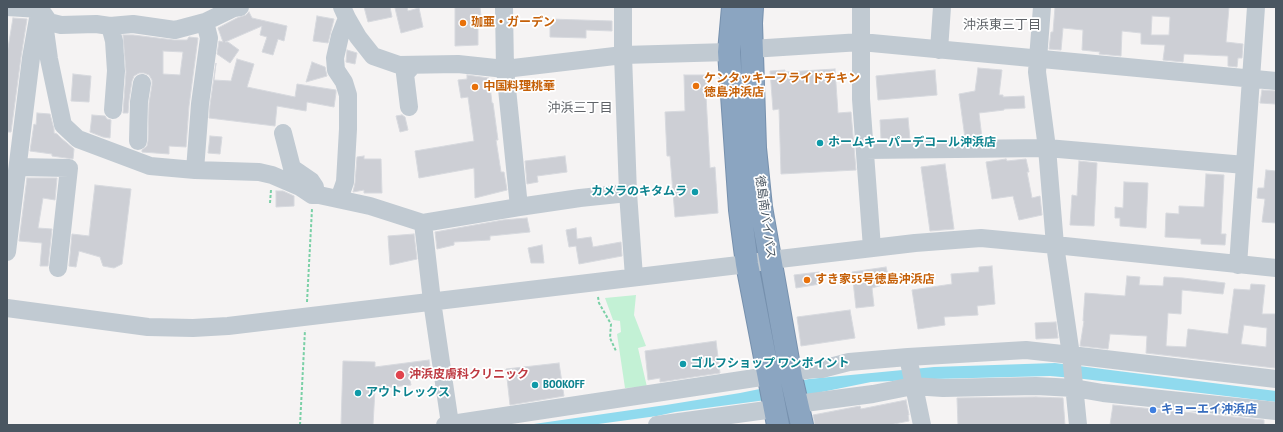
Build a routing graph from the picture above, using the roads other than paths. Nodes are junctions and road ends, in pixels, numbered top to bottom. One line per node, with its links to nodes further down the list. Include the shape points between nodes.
1 (7, 7): 11 (street)
2 (236, 7): 13 (street)
3 (504, 7): 22 (street)
4 (623, 7): 19 (street)
5 (733, 7): 18 (highway, 徳島南バイパス)
6 (752, 7): 16 (highway, 徳島南バイパス)
7 (861, 7): 15 (street)
8 (942, 7): 17 (street)
9 (1042, 7): 20 (street)
10 (1256, 7): 23 (street)
11 (43, 13): 14 (street, via 61,26); 33 (street, via 31,58); 34 (street, via 49,59 63,124 78,139 121,156 150,166)
12 (345, 13): 21 (street, via 358,37 373,56 399,65); 37 (street, via 335,58 336,70 344,82 348,95 345,182)
13 (205, 22): 14 (street, via 175,30 133,24); 34 (street, via 209,38)
14 (110, 26): 26 (street, via 116,71 113,104)
15 (861, 42): 16 (street); 17 (street); 31 (street, via 861,99)
16 (751, 49): 43 (highway, 徳島南バイパス, via 755,148)
17 (939, 50): 20 (street)
18 (729, 52): 19 (street); 44 (highway, 徳島南バイパス, via 740,210)
19 (623, 55): 22 (street); 35 (street)
20 (1037, 59): 23 (street); 30 (street)
21 (413, 65): 22 (street, via 458,64); 27 (street, via 405,74)
22 (505, 69): 38 (street)
23 (1251, 78): 24 (street); 32 (street)
24 (1276, 81)
25 (142, 83): 26 (street)
26 (140, 102): 29 (street)
27 (409, 107)
28 (283, 133): 36 (street, via 292,168 311,181)
29 (138, 141)
30 (1048, 148): 31 (street); 32 (street); 40 (street)
31 (865, 150): 41 (street)
32 (1245, 165): 45 (street)
33 (18, 167): 42 (street); 46 (street, via 69,168)
34 (195, 170): 36 (street, via 259,172 293,184 312,195)
35 (628, 193): 38 (street); 48 (street)
36 (319, 195): 37 (street)
37 (339, 199): 39 (street)
38 (519, 206): 39 (street)
39 (423, 223): 49 (street)
40 (1055, 244): 41 (street, via 981,238); 45 (street); 51 (street)
41 (872, 248): 43 (street)
42 (7, 252)
43 (770, 260): 44 (street); 56 (highway, 徳島南バイパス)
44 (747, 264): 48 (street); 57 (highway, 徳島南バイパス)
45 (1238, 264): 47 (street)
46 (58, 268)
47 (1276, 268)
48 (634, 277): 49 (street)
49 (432, 301): 50 (street, via 193,328 148,327); 60 (street)
50 (7, 308)
51 (1071, 355): 52 (street, via 1026,350); 53 (street); 55 (street)
52 (908, 357): 54 (street); 56 (street, via 849,362 814,369)
53 (1276, 379)
54 (913, 386): 55 (street); 56 (street, via 873,394); 62 (street)
55 (1074, 388): 58 (street); 63 (street)
56 (795, 395)
57 (772, 399): 59 (street); 60 (street)
58 (1276, 411)
59 (701, 422): 61 (street)
60 (448, 424)
61 (657, 425)
62 (922, 425)
63 (1078, 425)

